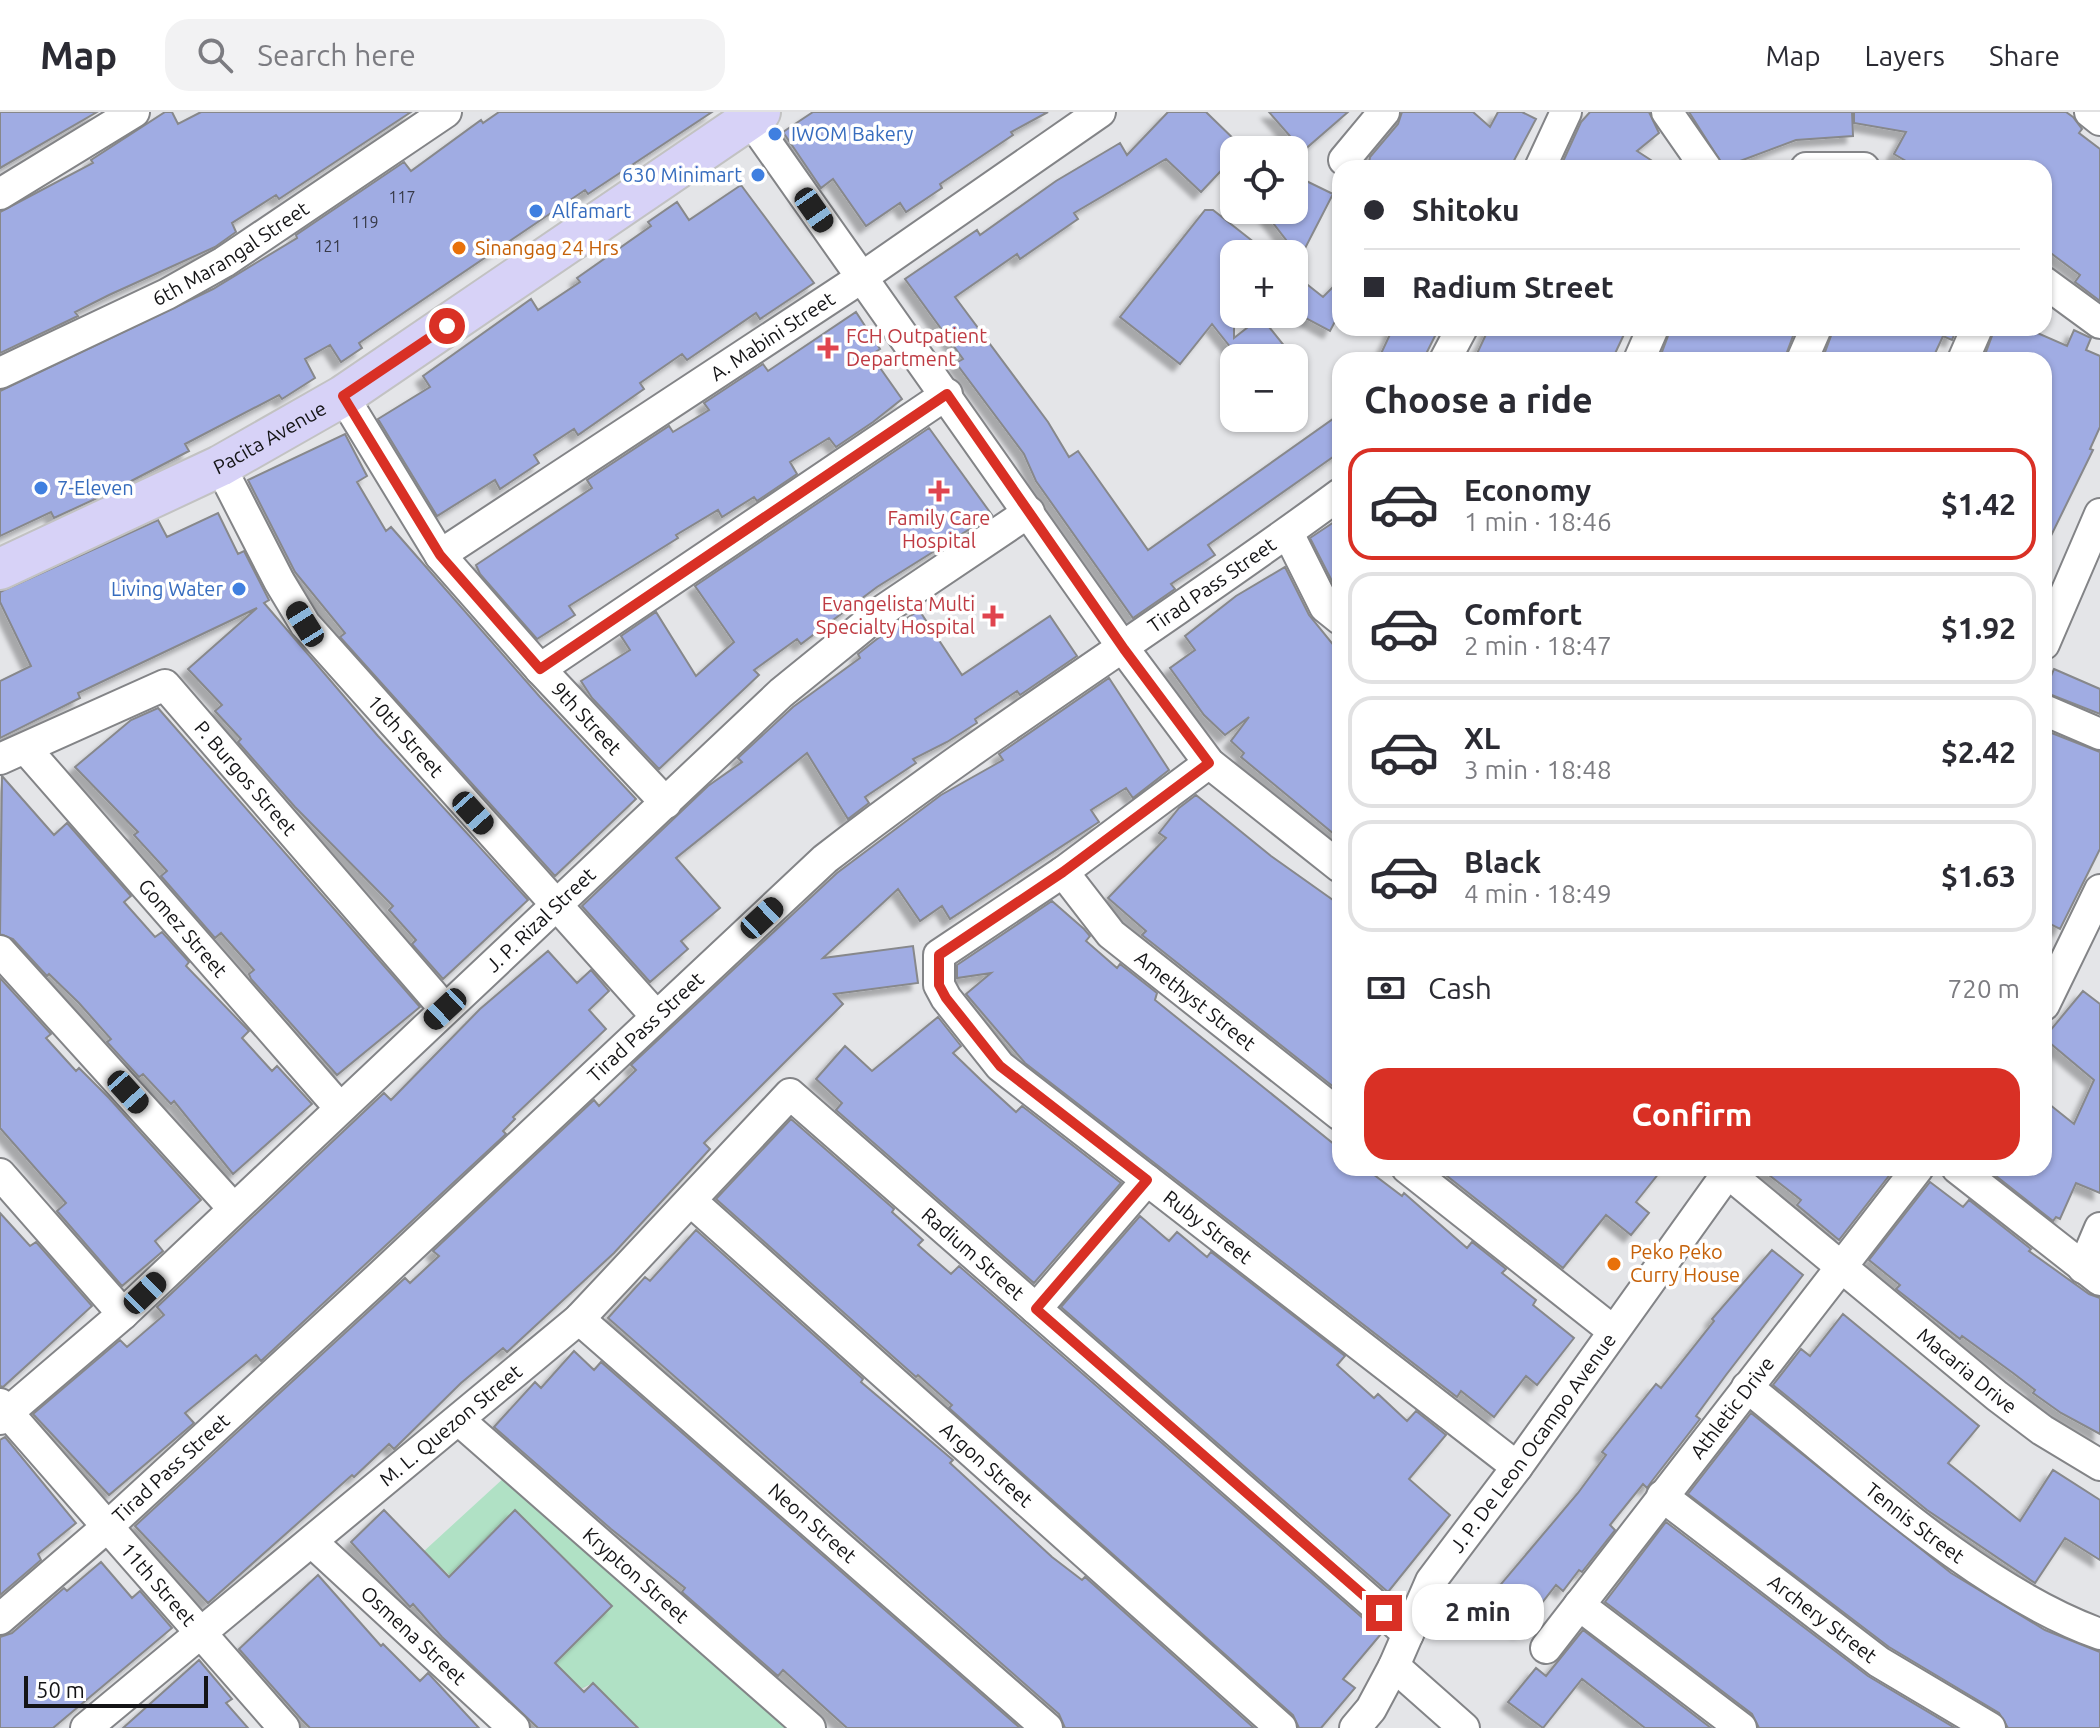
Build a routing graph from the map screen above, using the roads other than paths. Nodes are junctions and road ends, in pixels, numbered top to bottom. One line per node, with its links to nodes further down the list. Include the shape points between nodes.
1 (134, 112): 13 (street)
2 (446, 112): 17 (street, 6th Marangal Street, via 224,262)
3 (1100, 112): 14 (street, A. Mabini Street)
4 (1384, 112): 10 (street)
5 (1566, 112): 11 (street)
6 (1667, 112): 12 (street)
7 (2090, 112): 9 (street)
8 (752, 114): 14 (street); 19 (main road, Pacita Avenue)
9 (2100, 120)
10 (1344, 160)
11 (1544, 160)
12 (1700, 160)
13 (0, 194)
14 (861, 278): 18 (street); 25 (street, A. Mabini Street)
15 (2052, 288): 16 (street)
16 (2100, 323)
17 (0, 373)
18 (947, 394): 22 (street); 30 (street)
19 (343, 396): 20 (main road, Pacita Avenue); 25 (street, 9th Street)
20 (220, 466): 26 (main road, Pacita Avenue); 39 (street, 10th Street, via 305,624)
21 (1332, 500): 24 (street, Tirad Pass Street)
22 (1029, 512): 29 (street); 35 (street, J. P. Rizal Street, via 882,611 781,693)
23 (2100, 514): 28 (street)
24 (1288, 533): 27 (street); 29 (street, Tirad Pass Street)
25 (440, 555): 30 (street, 9th Street)
26 (0, 569)
27 (1332, 613)
28 (2052, 625)
29 (1124, 649): 34 (street); 43 (street, Tirad Pass Street, via 899,802 825,859)
30 (540, 669): 35 (street, 9th Street)
31 (2052, 713): 32 (street)
32 (2100, 734)
33 (13, 754): 42 (street, P. Burgos Street, via 165,685); 45 (street, Gomez Street)
34 (1209, 763): 36 (street); 37 (street, Ruby Street)
35 (666, 803): 39 (street, J. P. Rizal Street)
36 (1332, 861)
37 (1063, 872): 46 (street, Amethyst Street, via 1111,934); 53 (street, Ruby Street, via 939,955 939,985 1000,1066)
38 (2100, 890): 41 (street)
39 (557, 908): 42 (street, J. P. Rizal Street); 43 (street, 10th Street)
40 (0, 951): 55 (street)
41 (2052, 989)
42 (445, 1009): 45 (street, J. P. Rizal Street)
43 (656, 1016): 69 (street, Tirad Pass Street)
44 (790, 1094): 54 (street, M. L. Quezon Street); 59 (street, Radium Street)
45 (339, 1107): 55 (street, J. P. Rizal Street)
46 (1332, 1109)
47 (0, 1174): 60 (street)
48 (1417, 1176): 62 (street)
49 (1722, 1176): 62 (street, J. P. De Leon Ocampo Avenue)
50 (1735, 1176): 57 (street, Macaria Drive)
51 (1912, 1176): 57 (street, Athletic Drive)
52 (1967, 1176): 58 (street)
53 (1147, 1180): 59 (street); 67 (street, Ruby Street)
54 (691, 1201): 61 (street, M. L. Quezon Street); 83 (street, Argon Street)
55 (233, 1208): 60 (street, J. P. Rizal Street)
56 (2100, 1228): 58 (street)
57 (1840, 1268): 63 (street, Athletic Drive); 66 (street, Macaria Drive, via 2008,1404)
58 (2092, 1274)
59 (1036, 1309): 74 (street, Radium Street)
60 (123, 1314): 64 (street, J. P. Rizal Street)
61 (579, 1319): 65 (street, M. L. Quezon Street); 82 (street, Neon Street)
62 (1612, 1330): 67 (street, J. P. De Leon Ocampo Avenue)
63 (1747, 1387): 68 (street, Athletic Drive); 75 (street, Tennis Street, via 1966,1562 2067,1622)
64 (3, 1412): 69 (street, 11th Street)
65 (460, 1421): 70 (street, M. L. Quezon Street); 81 (street, Krypton Street)
66 (2100, 1465)
67 (1517, 1467): 74 (street, J. P. De Leon Ocampo Avenue, via 1431,1581)
68 (1662, 1496): 71 (street, Athletic Drive); 87 (street, Archery Street, via 1879,1662)
69 (107, 1527): 72 (street, Tirad Pass Street); 73 (street, 11th Street)
70 (312, 1542): 73 (street, M. L. Quezon Street); 80 (street, Osmena Street)
71 (1579, 1605): 76 (street, Athletic Drive); 86 (street)
72 (0, 1619)
73 (200, 1633): 78 (street, M. L. Quezon Street); 79 (street, 11th Street)
74 (1408, 1634): 77 (street, J. P. De Leon Ocampo Avenue)
75 (2100, 1634)
76 (1546, 1648)
77 (1394, 1666): 84 (street, J. P. De Leon Ocampo Avenue); 85 (street)
78 (86, 1728)
79 (284, 1728)
80 (514, 1728)
81 (810, 1728)
82 (1047, 1728)
83 (1281, 1728)
84 (1355, 1728)
85 (1464, 1728)
86 (1741, 1728)
87 (1990, 1728)

